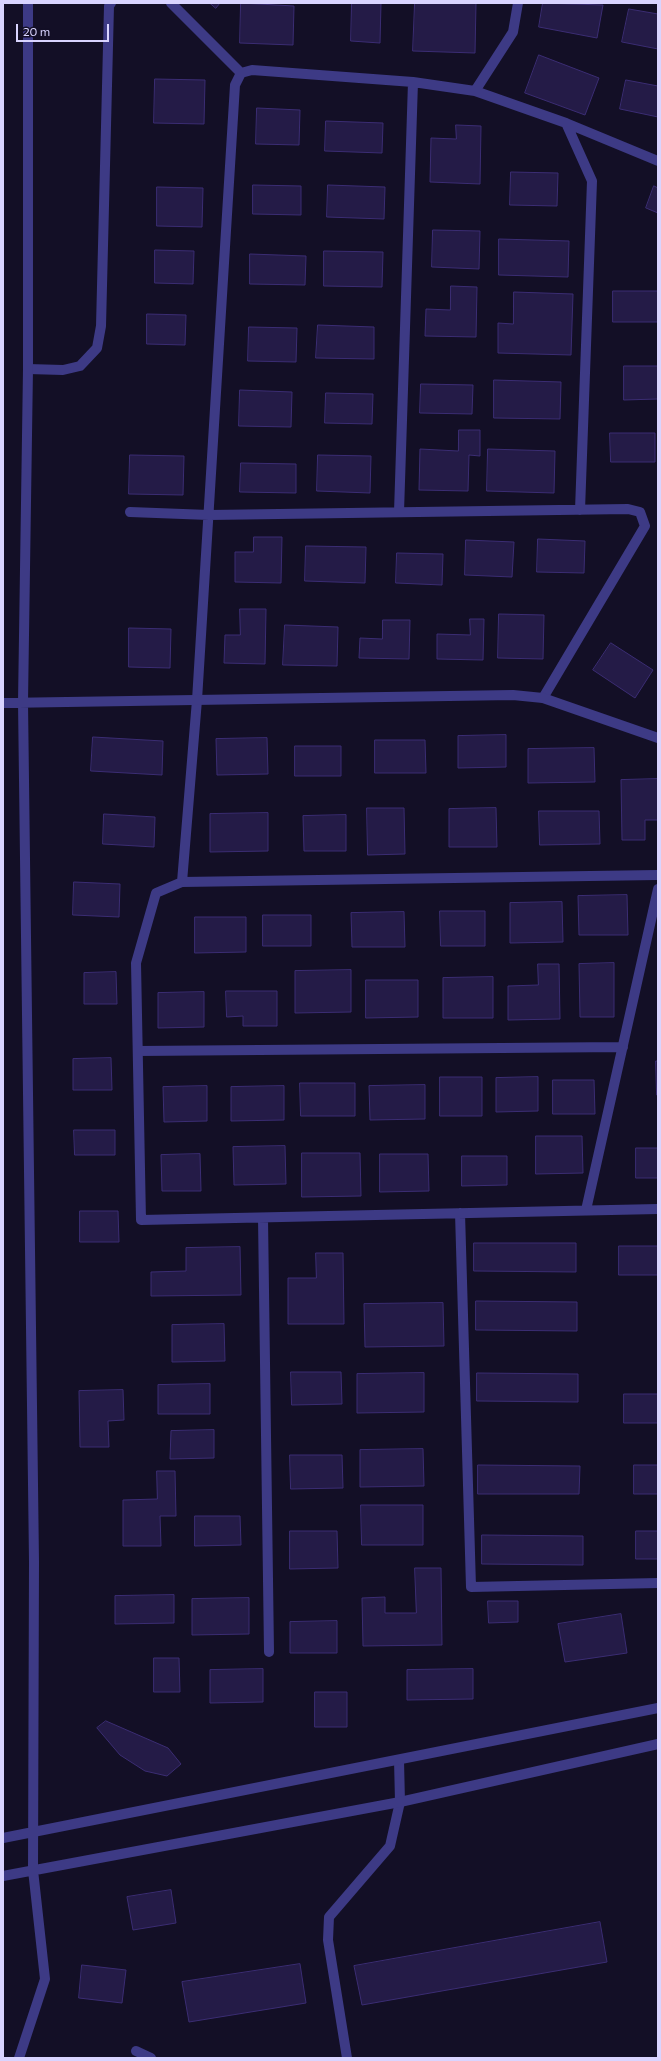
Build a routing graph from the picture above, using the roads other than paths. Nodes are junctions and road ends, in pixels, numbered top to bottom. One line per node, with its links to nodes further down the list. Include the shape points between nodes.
1 (28, 3): 10 (street)
2 (111, 3): 10 (street, via 101,326 97,348 80,366 63,370)
3 (171, 3): 5 (street)
4 (518, 3): 7 (street, via 513,32)
5 (241, 73): 6 (street, via 252,70); 14 (street, via 236,84)
6 (413, 82): 7 (street); 13 (street)
7 (474, 91): 8 (street)
8 (566, 123): 9 (street); 11 (street, via 592,181)
9 (658, 161)
10 (28, 369): 17 (street)
11 (580, 510): 13 (street); 15 (street, via 628,509 640,512 645,526)
12 (130, 512): 14 (street)
13 (399, 512): 14 (street)
14 (209, 515): 16 (street)
15 (543, 698): 16 (street, via 514,695); 19 (street)
16 (197, 700): 17 (street); 21 (street)
17 (23, 702): 18 (street); 35 (street, via 34,1562)
18 (3, 703)
19 (658, 738)
20 (658, 875): 21 (street)
21 (182, 882): 24 (street, via 156,893 136,963)
22 (658, 889): 23 (street)
23 (622, 1047): 24 (street); 26 (street)
24 (138, 1051): 28 (street, via 141,1220)
25 (658, 1209): 26 (street)
26 (586, 1210): 27 (street)
27 (460, 1213): 28 (street); 29 (street, via 471,1586)
28 (263, 1218): 30 (street)
29 (658, 1583)
30 (270, 1652)
31 (658, 1708): 33 (street)
32 (658, 1744): 34 (street)
33 (399, 1760): 34 (street); 35 (street)
34 (400, 1802): 37 (street); 42 (street, via 390,1846 329,1917 328,1940)
35 (34, 1833): 36 (street); 37 (street)
36 (3, 1838)
37 (34, 1870): 38 (street); 40 (street, via 45,1979)
38 (3, 1876)
39 (136, 2051): 41 (street)
40 (19, 2058)
41 (151, 2058)
42 (347, 2058)

